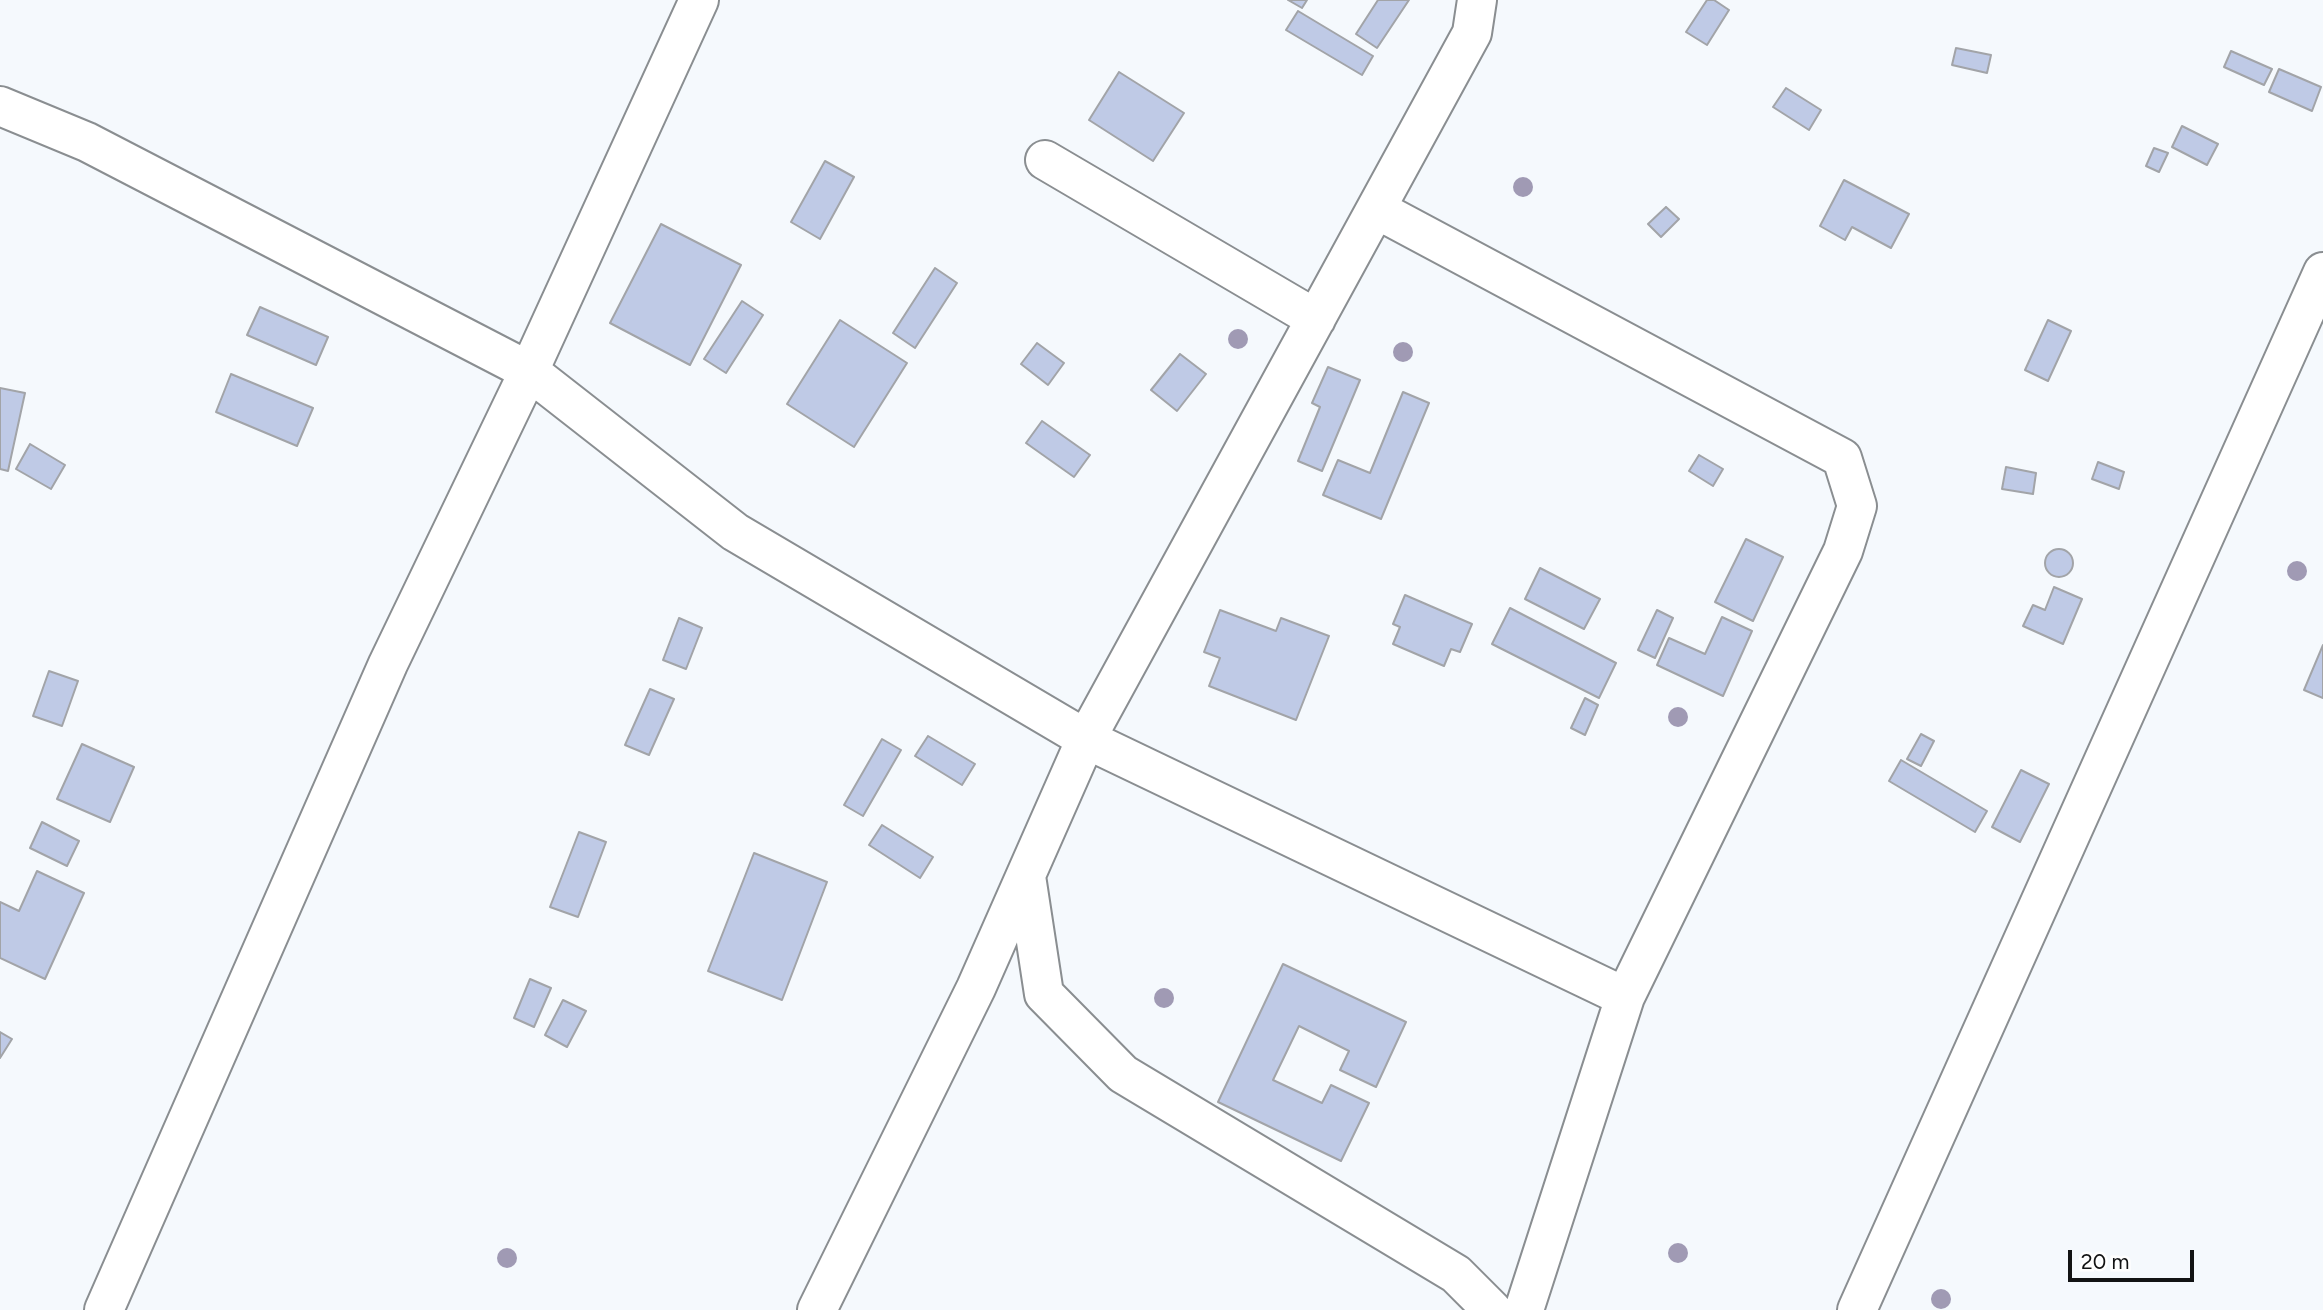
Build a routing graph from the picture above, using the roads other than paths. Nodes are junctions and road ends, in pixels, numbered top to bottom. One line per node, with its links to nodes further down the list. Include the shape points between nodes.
1 (699, 0): 8 (street)
2 (1477, 0): 5 (street, via 1472,33)
3 (0, 106): 8 (street, via 87,142)
4 (1045, 160): 7 (street)
5 (1376, 209): 7 (street); 11 (street, via 1842,458 1857,506 1843,551)
6 (2323, 272): 16 (street)
7 (1316, 319): 9 (street)
8 (529, 371): 9 (street, via 735,532); 12 (street, via 388,664)
9 (1086, 739): 10 (street); 11 (street)
10 (1026, 876): 13 (street, via 976,988); 14 (street, via 1044,994 1123,1074 1456,1274)
11 (1625, 998): 15 (street)
12 (104, 1310)
13 (817, 1310)
14 (1492, 1310)
15 (1524, 1310)
16 (1857, 1310)

